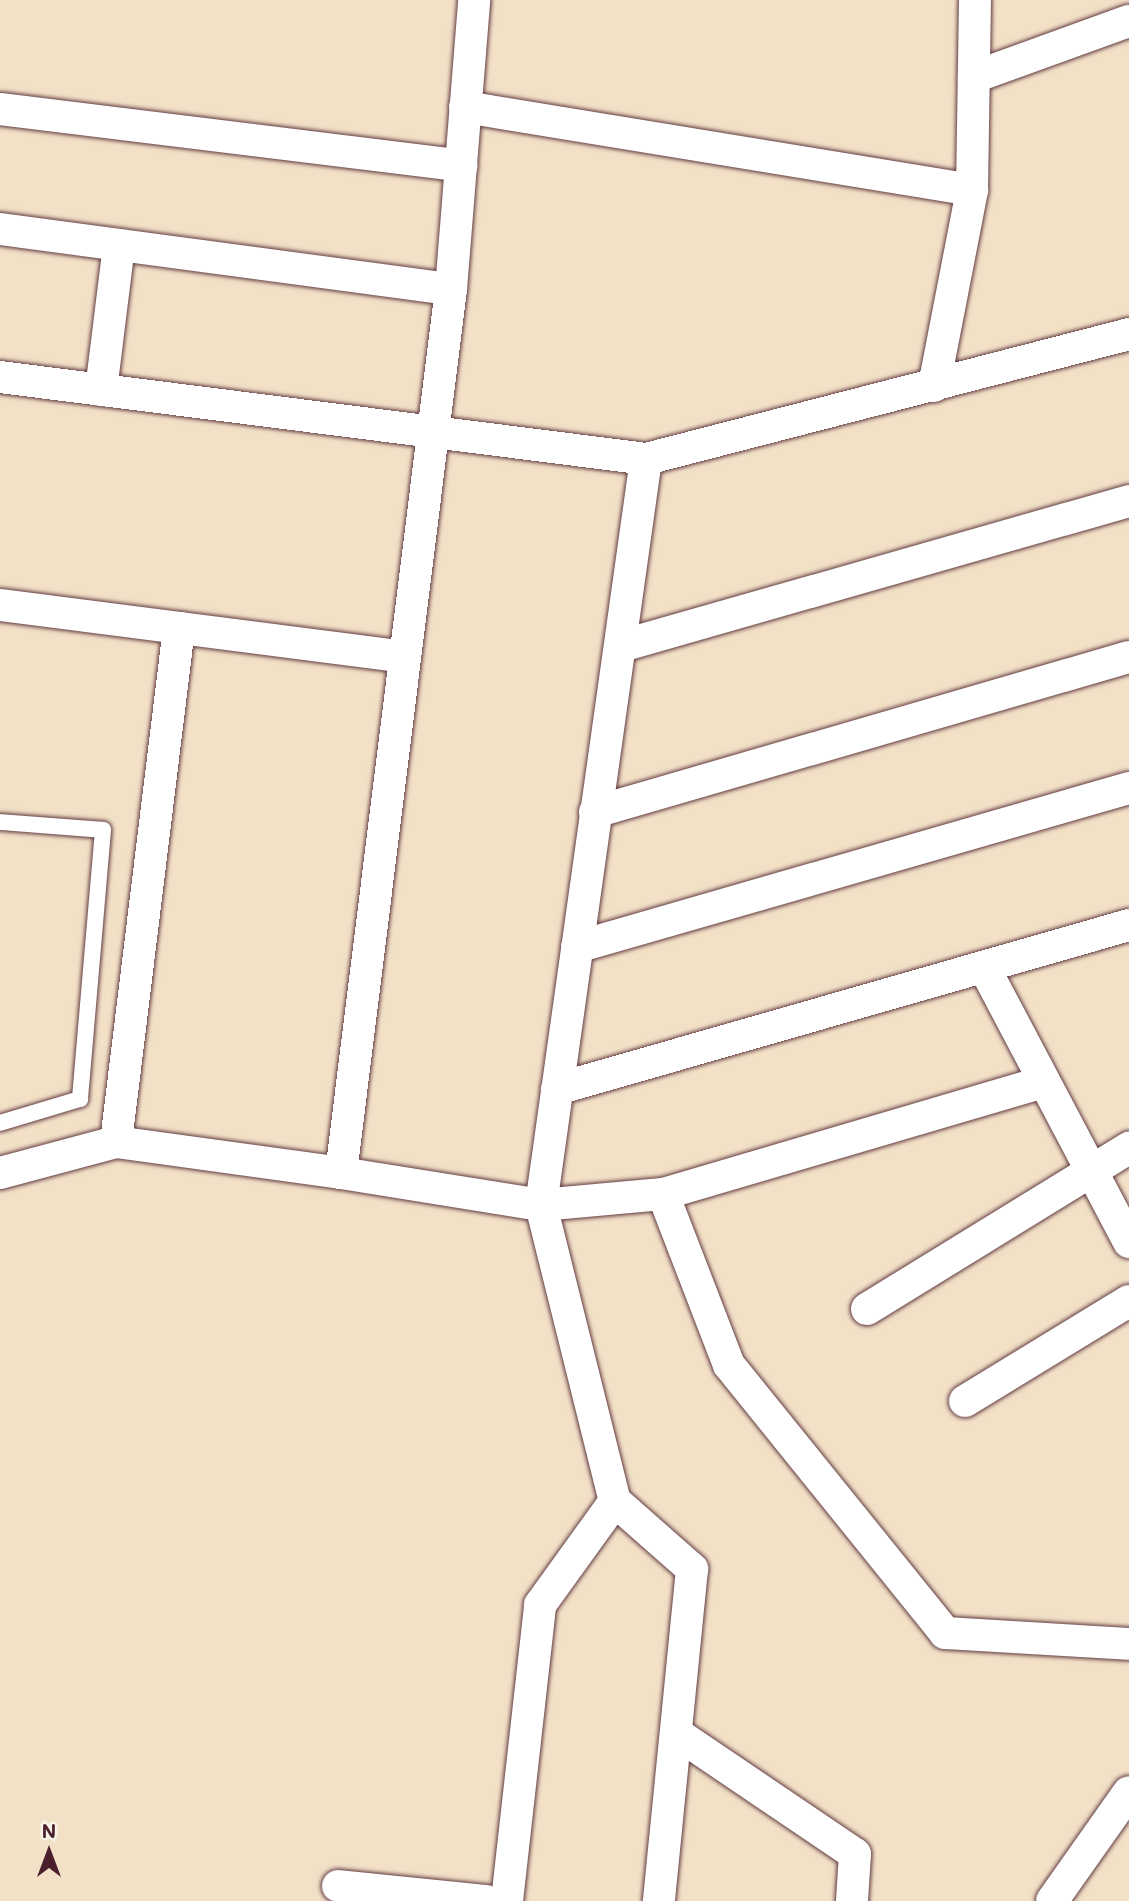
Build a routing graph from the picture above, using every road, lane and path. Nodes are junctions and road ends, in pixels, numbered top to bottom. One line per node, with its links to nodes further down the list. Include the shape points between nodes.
1 (474, 0): 5 (street)
2 (975, 0): 4 (street)
3 (1129, 21): 4 (street)
4 (974, 77): 8 (street)
5 (465, 107): 7 (street); 8 (street)
6 (0, 109): 7 (street)
7 (461, 166): 11 (street)
8 (972, 190): 14 (street)
9 (0, 229): 10 (street)
10 (119, 245): 11 (street); 15 (street)
11 (451, 289): 16 (street)
12 (1129, 334): 14 (street)
13 (0, 377): 15 (street)
14 (934, 386): 17 (street)
15 (101, 390): 16 (street)
16 (433, 432): 17 (street); 22 (street)
17 (646, 459): 21 (street)
18 (1129, 501): 21 (street)
19 (0, 605): 20 (street)
20 (179, 628): 22 (street); 33 (street)
21 (621, 646): 25 (street)
22 (405, 657): 37 (street)
23 (1129, 657): 25 (street)
24 (1129, 788): 28 (street)
25 (595, 812): 28 (street)
26 (0, 822): 32 (lane, via 103,830 80,1099)
27 (1129, 925): 29 (street)
28 (577, 947): 31 (street)
29 (984, 967): 30 (street); 31 (street)
30 (1044, 1082): 35 (street); 38 (street)
31 (557, 1088): 39 (street)
32 (0, 1123)
33 (116, 1142): 36 (street); 37 (street)
34 (1129, 1148): 35 (street)
35 (1092, 1170): 40 (street); 42 (street)
36 (0, 1173)
37 (341, 1173): 39 (street)
38 (663, 1194): 39 (street); 45 (street, via 729,1365 945,1633)
39 (541, 1205): 44 (street)
40 (1129, 1242)
41 (1129, 1301): 43 (street)
42 (867, 1309)
43 (965, 1401)
44 (615, 1501): 46 (street, via 692,1569); 50 (street, via 540,1605)
45 (1129, 1644)
46 (676, 1733): 51 (street); 52 (street, via 855,1854)
47 (1129, 1792): 53 (street)
48 (338, 1886): 49 (street)
49 (486, 1901)
50 (508, 1901)
51 (659, 1901)
52 (852, 1901)
53 (1052, 1901)

